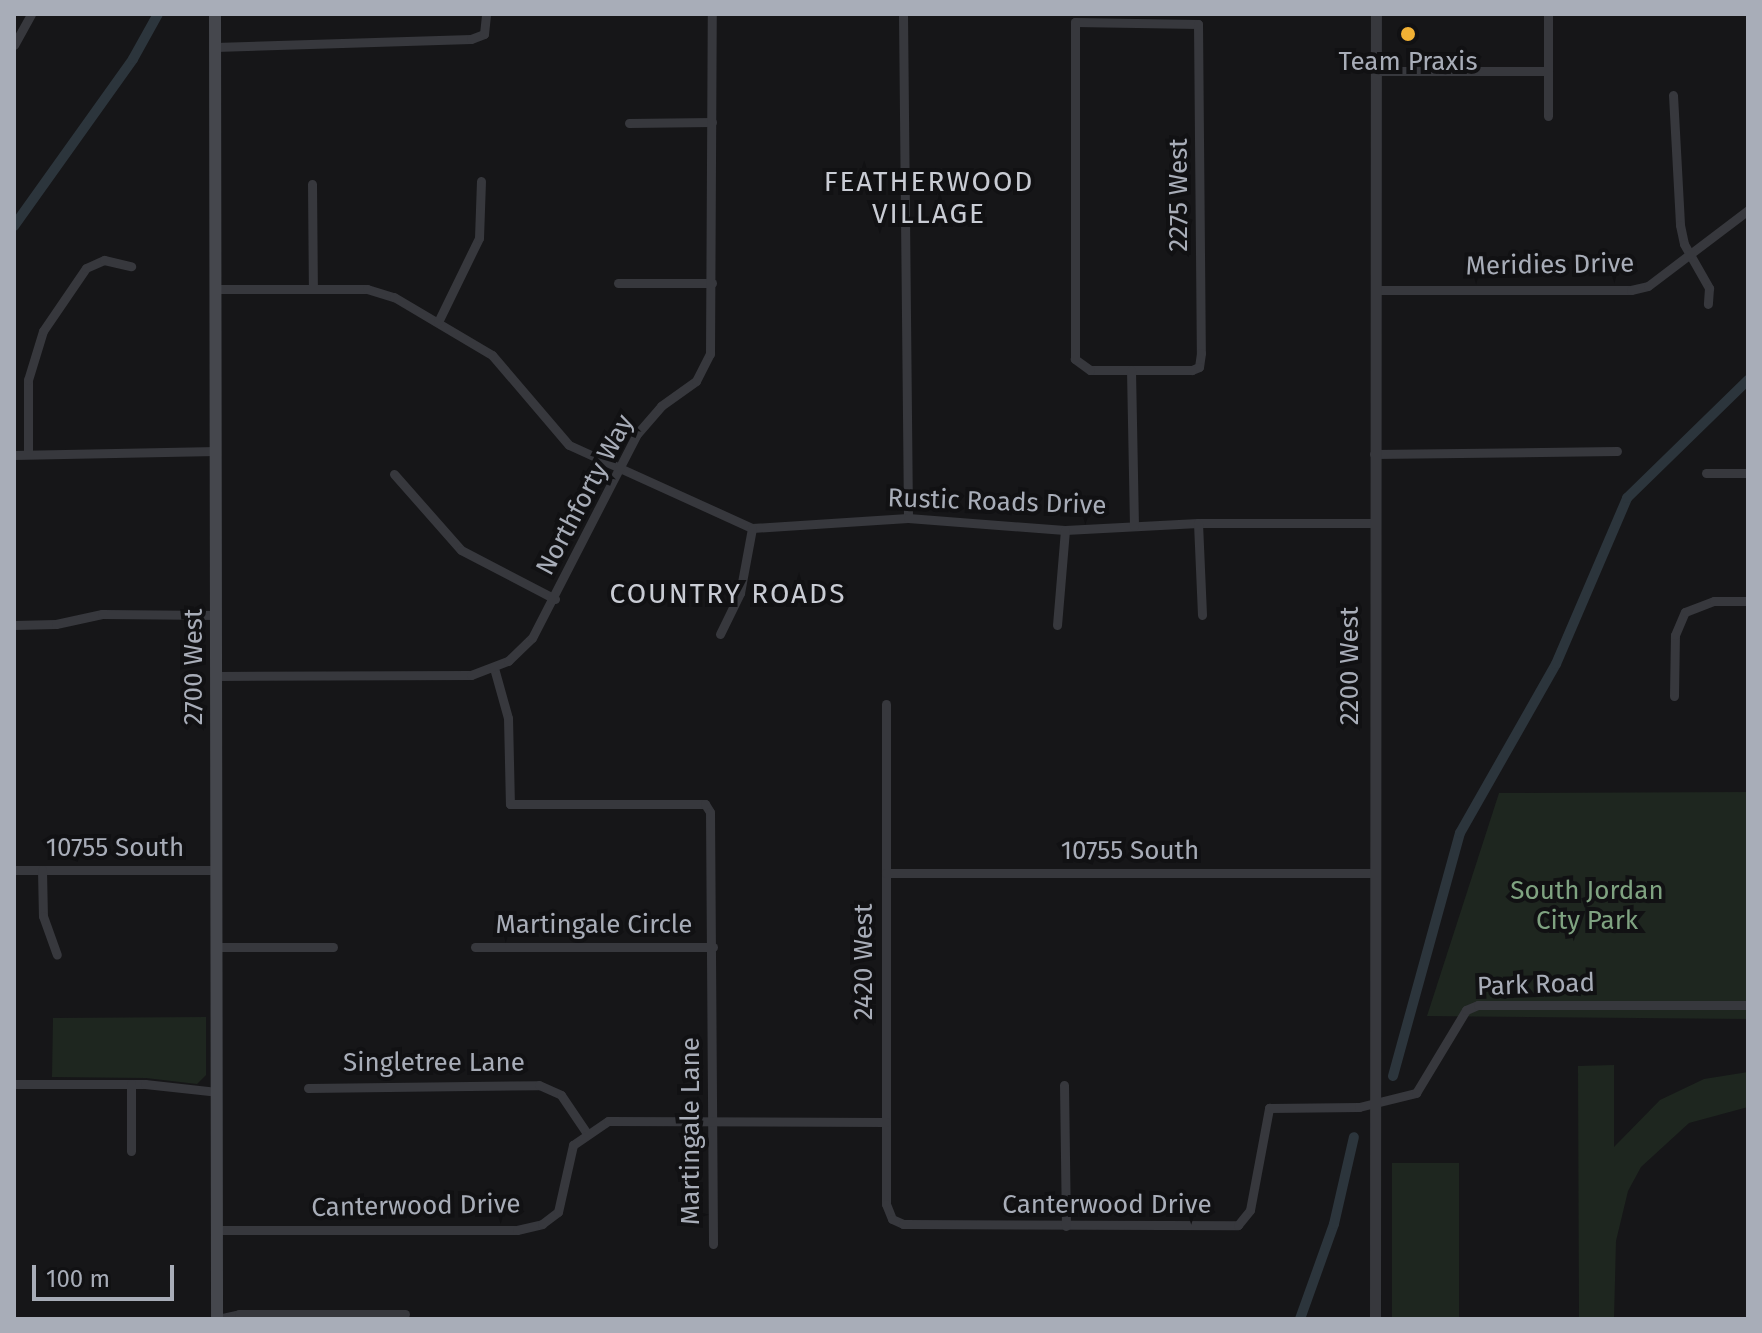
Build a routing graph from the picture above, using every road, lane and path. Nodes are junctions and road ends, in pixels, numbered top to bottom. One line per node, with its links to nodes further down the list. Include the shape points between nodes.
1 (31, 14): 9 (street)
2 (215, 14): 10 (main road, 2700 West)
3 (486, 14): 10 (street, via 484,34 471,39)
4 (712, 14): 15 (street, Northforty Way)
5 (903, 14): 39 (street)
6 (1376, 14): 11 (street, 2200 West)
7 (1548, 14): 12 (street)
8 (1155, 18): 29 (street, 2275 West, via 1198,24 1199,367); 29 (street, via 1075,22 1078,366)
9 (14, 45)
10 (215, 47): 24 (main road, 2700 West)
11 (1376, 71): 12 (street); 26 (street, 2200 West)
12 (1548, 71): 14 (street)
13 (1673, 95): 20 (street, via 1680,225)
14 (1548, 116)
15 (712, 122): 16 (street); 23 (street, Northforty Way)
16 (629, 123)
17 (481, 181): 28 (street, via 476,246)
18 (312, 184): 25 (street)
19 (1748, 210): 20 (street, Meridies Drive)
20 (1690, 255): 26 (street, Meridies Drive, via 1648,286 1631,290); 27 (street, via 1709,288)
21 (131, 266): 30 (street, via 104,260 86,268 43,331 28,380)
22 (618, 283): 23 (street)
23 (712, 283): 35 (street, Northforty Way, via 712,339 704,368 684,392 648,419)
24 (216, 289): 25 (street, Rustic Roads Drive); 31 (main road, 2700 West)
25 (313, 289): 28 (street, Rustic Roads Drive, via 377,290)
26 (1375, 290): 33 (street, 2200 West)
27 (1708, 304)
28 (438, 322): 35 (street, Rustic Roads Drive, via 492,355 569,445)
29 (1131, 370): 42 (street)
30 (28, 451): 31 (street); 34 (street)
31 (216, 451): 47 (main road, 2700 West)
32 (1617, 451): 33 (street)
33 (1374, 454): 41 (street, 2200 West)
34 (14, 455)
35 (620, 470): 43 (street, Rustic Roads Drive); 45 (street, Northforty Way)
36 (1706, 473): 37 (street)
37 (1748, 473)
38 (394, 474): 45 (street, via 461,550)
39 (908, 518): 43 (street, Rustic Roads Drive); 44 (street, Rustic Roads Drive)
40 (1198, 523): 41 (street, Rustic Roads Drive); 42 (street, Rustic Roads Drive); 48 (street)
41 (1374, 523): 60 (street, 2200 West)
42 (1134, 526): 44 (street, Rustic Roads Drive)
43 (752, 528): 51 (street, via 740,593)
44 (1065, 530): 50 (street)
45 (555, 599): 52 (street, Northforty Way, via 532,638)
46 (1748, 601): 54 (street, via 1697,604 1679,622)
47 (216, 615): 49 (street, via 102,614 56,624); 53 (main road, 2700 West)
48 (1202, 615)
49 (14, 625)
50 (1057, 625)
51 (720, 634)
52 (494, 668): 53 (street, Northforty Way, via 459,675); 64 (street, Martingale Lane, via 508,718 510,804 705,804 712,821)
53 (216, 676): 58 (main road, 2700 West)
54 (1674, 696)
55 (886, 704): 59 (street, 2420 West)
56 (14, 870): 57 (street, 10755 South)
57 (42, 870): 58 (street, 10755 South); 65 (street, via 43,916)
58 (216, 870): 61 (main road, 2700 West)
59 (886, 873): 60 (street, 10755 South); 74 (street, 2420 West)
60 (1374, 873): 72 (street, 2200 West)
61 (216, 947): 62 (street); 71 (main road, 2700 West)
62 (333, 947)
63 (475, 947): 64 (street, Martingale Circle)
64 (713, 947): 73 (street, Martingale Lane)
65 (57, 955)
66 (1748, 1005): 72 (street, Park Road, via 1478,1005 1456,1021 1416,1093)
67 (14, 1084): 68 (street)
68 (131, 1084): 71 (street); 76 (street)
69 (1064, 1085): 78 (street)
70 (308, 1088): 75 (street, Singletree Lane, via 539,1085 561,1095)
71 (217, 1092): 79 (main road, 2700 West)
72 (1374, 1103): 78 (street, Canterwood Drive, via 1269,1108 1250,1210 1238,1225); 83 (street, 2200 West)
73 (713, 1120): 74 (street); 75 (street, via 608,1121); 80 (street, Martingale Lane)
74 (886, 1122): 77 (street, 2420 West, via 886,1204)
75 (586, 1132): 79 (street, Canterwood Drive, via 573,1145 558,1212 542,1224 517,1230)
76 (131, 1151)
77 (892, 1219): 78 (street, Canterwood Drive, via 924,1227)
78 (1066, 1226)
79 (217, 1230): 82 (main road, 2700 West)
80 (713, 1244)
81 (405, 1314): 82 (street, via 239,1314)
82 (218, 1319)
83 (1375, 1319)

